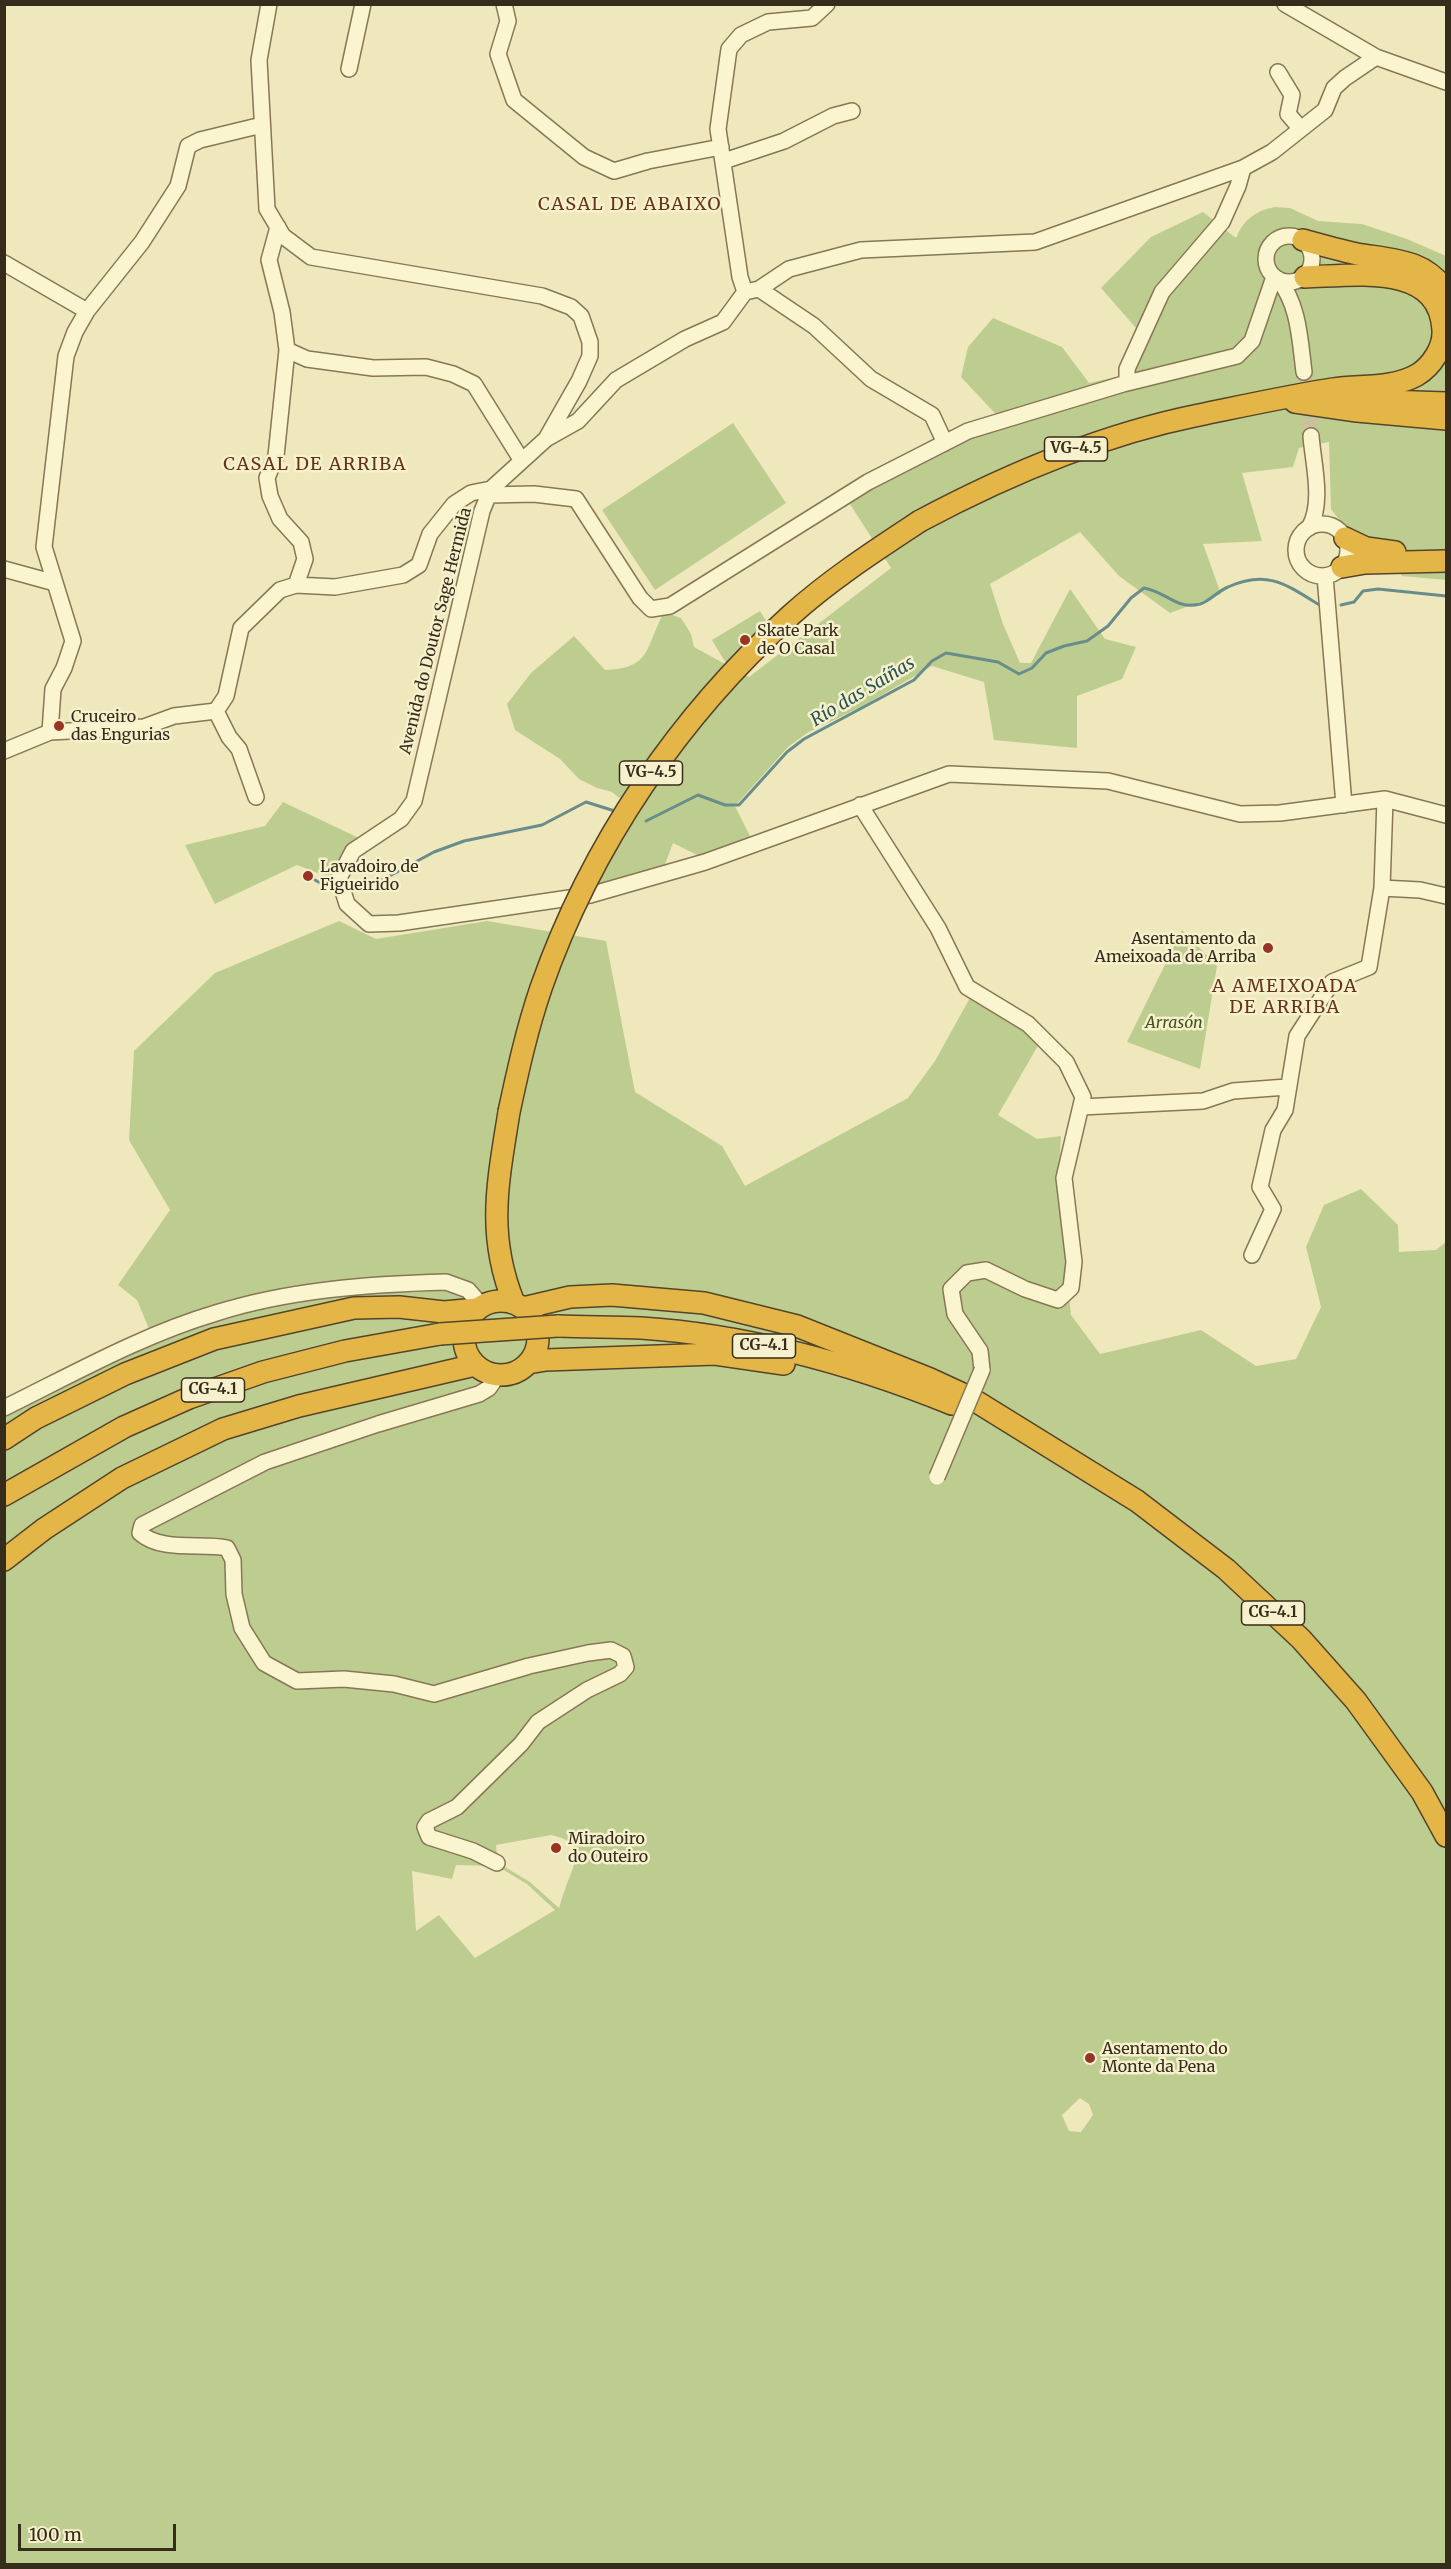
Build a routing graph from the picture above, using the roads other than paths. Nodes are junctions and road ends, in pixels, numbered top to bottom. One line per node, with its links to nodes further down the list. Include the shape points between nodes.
1 (269, 4): 11 (street, Avenida do Doutor Sage Hermida, via 259,60)
2 (363, 4): 7 (street)
3 (504, 4): 13 (street, via 508,21 498,54 513,100 584,157 614,171 648,161)
4 (827, 4): 13 (street, via 812,18 768,22 741,35 729,49 718,129)
5 (1285, 4): 6 (street)
6 (1376, 57): 9 (street); 12 (street, via 1334,88 1325,110)
7 (349, 69)
8 (1278, 72): 12 (street, via 1292,95 1288,114)
9 (1446, 82)
10 (852, 111): 13 (street, via 833,116 784,141)
11 (262, 125): 15 (street, Avenida do Doutor Sage Hermida, via 267,209); 22 (street, via 188,146 178,186 142,242)
12 (1301, 129): 14 (street, via 1272,152)
13 (723, 154): 20 (street, via 740,277)
14 (1242, 168): 20 (street, via 1035,242 861,250 789,269); 26 (street, via 1222,222 1162,292 1127,369)
15 (278, 227): 24 (street, via 269,260); 32 (street, Avenida do Doutor Sage Hermida, via 283,236 311,257 542,296 571,307 588,330 587,364)
16 (1303, 240): 18 (street, via 1313,259); 19 (street, via 1288,236 1274,242 1266,255 1269,271); 21 (highway, via 1413,263 1438,280)
17 (4, 263): 22 (street)
18 (1305, 277): 19 (street, via 1291,282); 23 (street); 29 (highway, via 1384,275 1409,281 1428,292 1442,315 1443,339 1433,360 1418,374 1398,383 1334,389)
19 (1276, 278): 23 (street); 26 (street, via 1252,341 1237,356)
20 (752, 291): 32 (street, via 723,322 685,339 616,380 578,421); 33 (street, via 814,326 871,379 932,416)
21 (1446, 292)
22 (87, 310): 43 (street, via 66,356 49,501 44,547)
23 (1296, 316): 25 (street)
24 (287, 350): 34 (street, via 307,359 373,368 426,367 453,374 474,384); 44 (street, via 276,456 267,478 280,519 300,542 305,559)
25 (1304, 372)
26 (1127, 383): 33 (street, via 1022,413)
27 (1295, 402): 28 (highway, VG-4.5, via 1375,399); 29 (highway, VG-4.5); 30 (highway)
28 (1446, 403)
29 (1244, 406): 58 (highway, VG-4.5, bridge, via 1145,428 1066,452 1010,475 920,521 792,614 712,695 643,784 612,833 588,878 541,988 509,1112 495,1205)
30 (1446, 419)
31 (1311, 436): 35 (street)
32 (546, 439): 34 (street, Avenida do Doutor Sage Hermida)
33 (945, 442): 36 (street, via 868,482 670,606 651,609 576,499)
34 (522, 461): 36 (street, Avenida do Doutor Sage Hermida)
35 (1316, 490): 37 (street); 38 (street, via 1326,518)
36 (490, 492): 44 (street, via 471,493 454,504 430,534 419,565 402,575 335,587); 50 (street, Avenida do Doutor Sage Hermida, via 482,511 414,801 401,819 353,851 339,878 347,904 369,924 590,895 705,862)
37 (1309, 528): 38 (street, via 1321,524); 42 (street, via 1298,541 1298,558 1308,572)
38 (1339, 532): 39 (highway, via 1379,551); 42 (street, via 1348,553)
39 (1446, 551)
40 (1446, 561): 42 (highway, via 1365,562)
41 (4, 569): 43 (street)
42 (1334, 572): 51 (street)
43 (55, 583): 46 (street, via 73,641 53,690)
44 (296, 585): 45 (street, via 280,590 241,628 226,696)
45 (216, 711): 46 (street, via 174,716 144,727); 48 (street, via 239,750)
46 (50, 732): 47 (street)
47 (4, 751)
48 (256, 797)
49 (1385, 799): 51 (street); 52 (street); 53 (street)
50 (860, 805): 51 (street, via 948,774 1108,781 1240,814); 56 (street, via 938,928 966,987 1028,1024 1066,1062 1083,1097)
51 (1344, 805)
52 (1446, 815)
53 (1382, 888): 54 (street); 55 (street, via 1369,967 1332,982 1297,1036)
54 (1446, 896)
55 (1287, 1087): 56 (street, via 1233,1091 1203,1101); 57 (street, via 1285,1110 1273,1130 1260,1187 1273,1209)
56 (1081, 1107): 68 (street, bridge, via 1064,1178 1074,1262 1071,1288 1058,1300 986,1270 967,1273 951,1289 955,1314 980,1351 982,1370)
57 (1252, 1255)
58 (499, 1259): 59 (highway, via 497,1282); 60 (highway)
59 (483, 1305): 60 (highway, via 503,1300); 62 (highway, via 468,1318 464,1336 467,1355); 65 (street, via 468,1290 446,1282 299,1293 216,1313 141,1341); 66 (highway, via 444,1312 354,1308 214,1339 125,1374 36,1418)
60 (519, 1306): 61 (highway, via 536,1324 538,1335); 67 (highway, via 612,1295 704,1303 797,1326 969,1397)
61 (528, 1363): 63 (highway, via 519,1370); 64 (highway, via 715,1354 811,1367)
62 (475, 1365): 63 (highway); 70 (highway, via 299,1406 223,1429 122,1478)
63 (498, 1375): 72 (street, via 479,1394 265,1462 142,1525 140,1533 147,1539 187,1546 227,1548 233,1560 234,1594 242,1628 264,1663 297,1681 344,1679 394,1684 434,1694 588,1653 611,1650 623,1656 626,1667 620,1674 538,1722 457,1807 425,1827 429,1837)
64 (961, 1407): 67 (highway, CG-4.1); 69 (highway, CG-4.1, bridge, via 833,1362 736,1340 642,1328 558,1326 440,1334 345,1351 263,1372 200,1395 124,1427)
65 (4, 1408)
66 (4, 1439)
67 (1046, 1445): 71 (highway, CG-4.1, via 1146,1508 1226,1569 1301,1639 1356,1701 1422,1792)
68 (937, 1477)
69 (4, 1495)
70 (4, 1560)
71 (1446, 1836)
72 (497, 1863)

